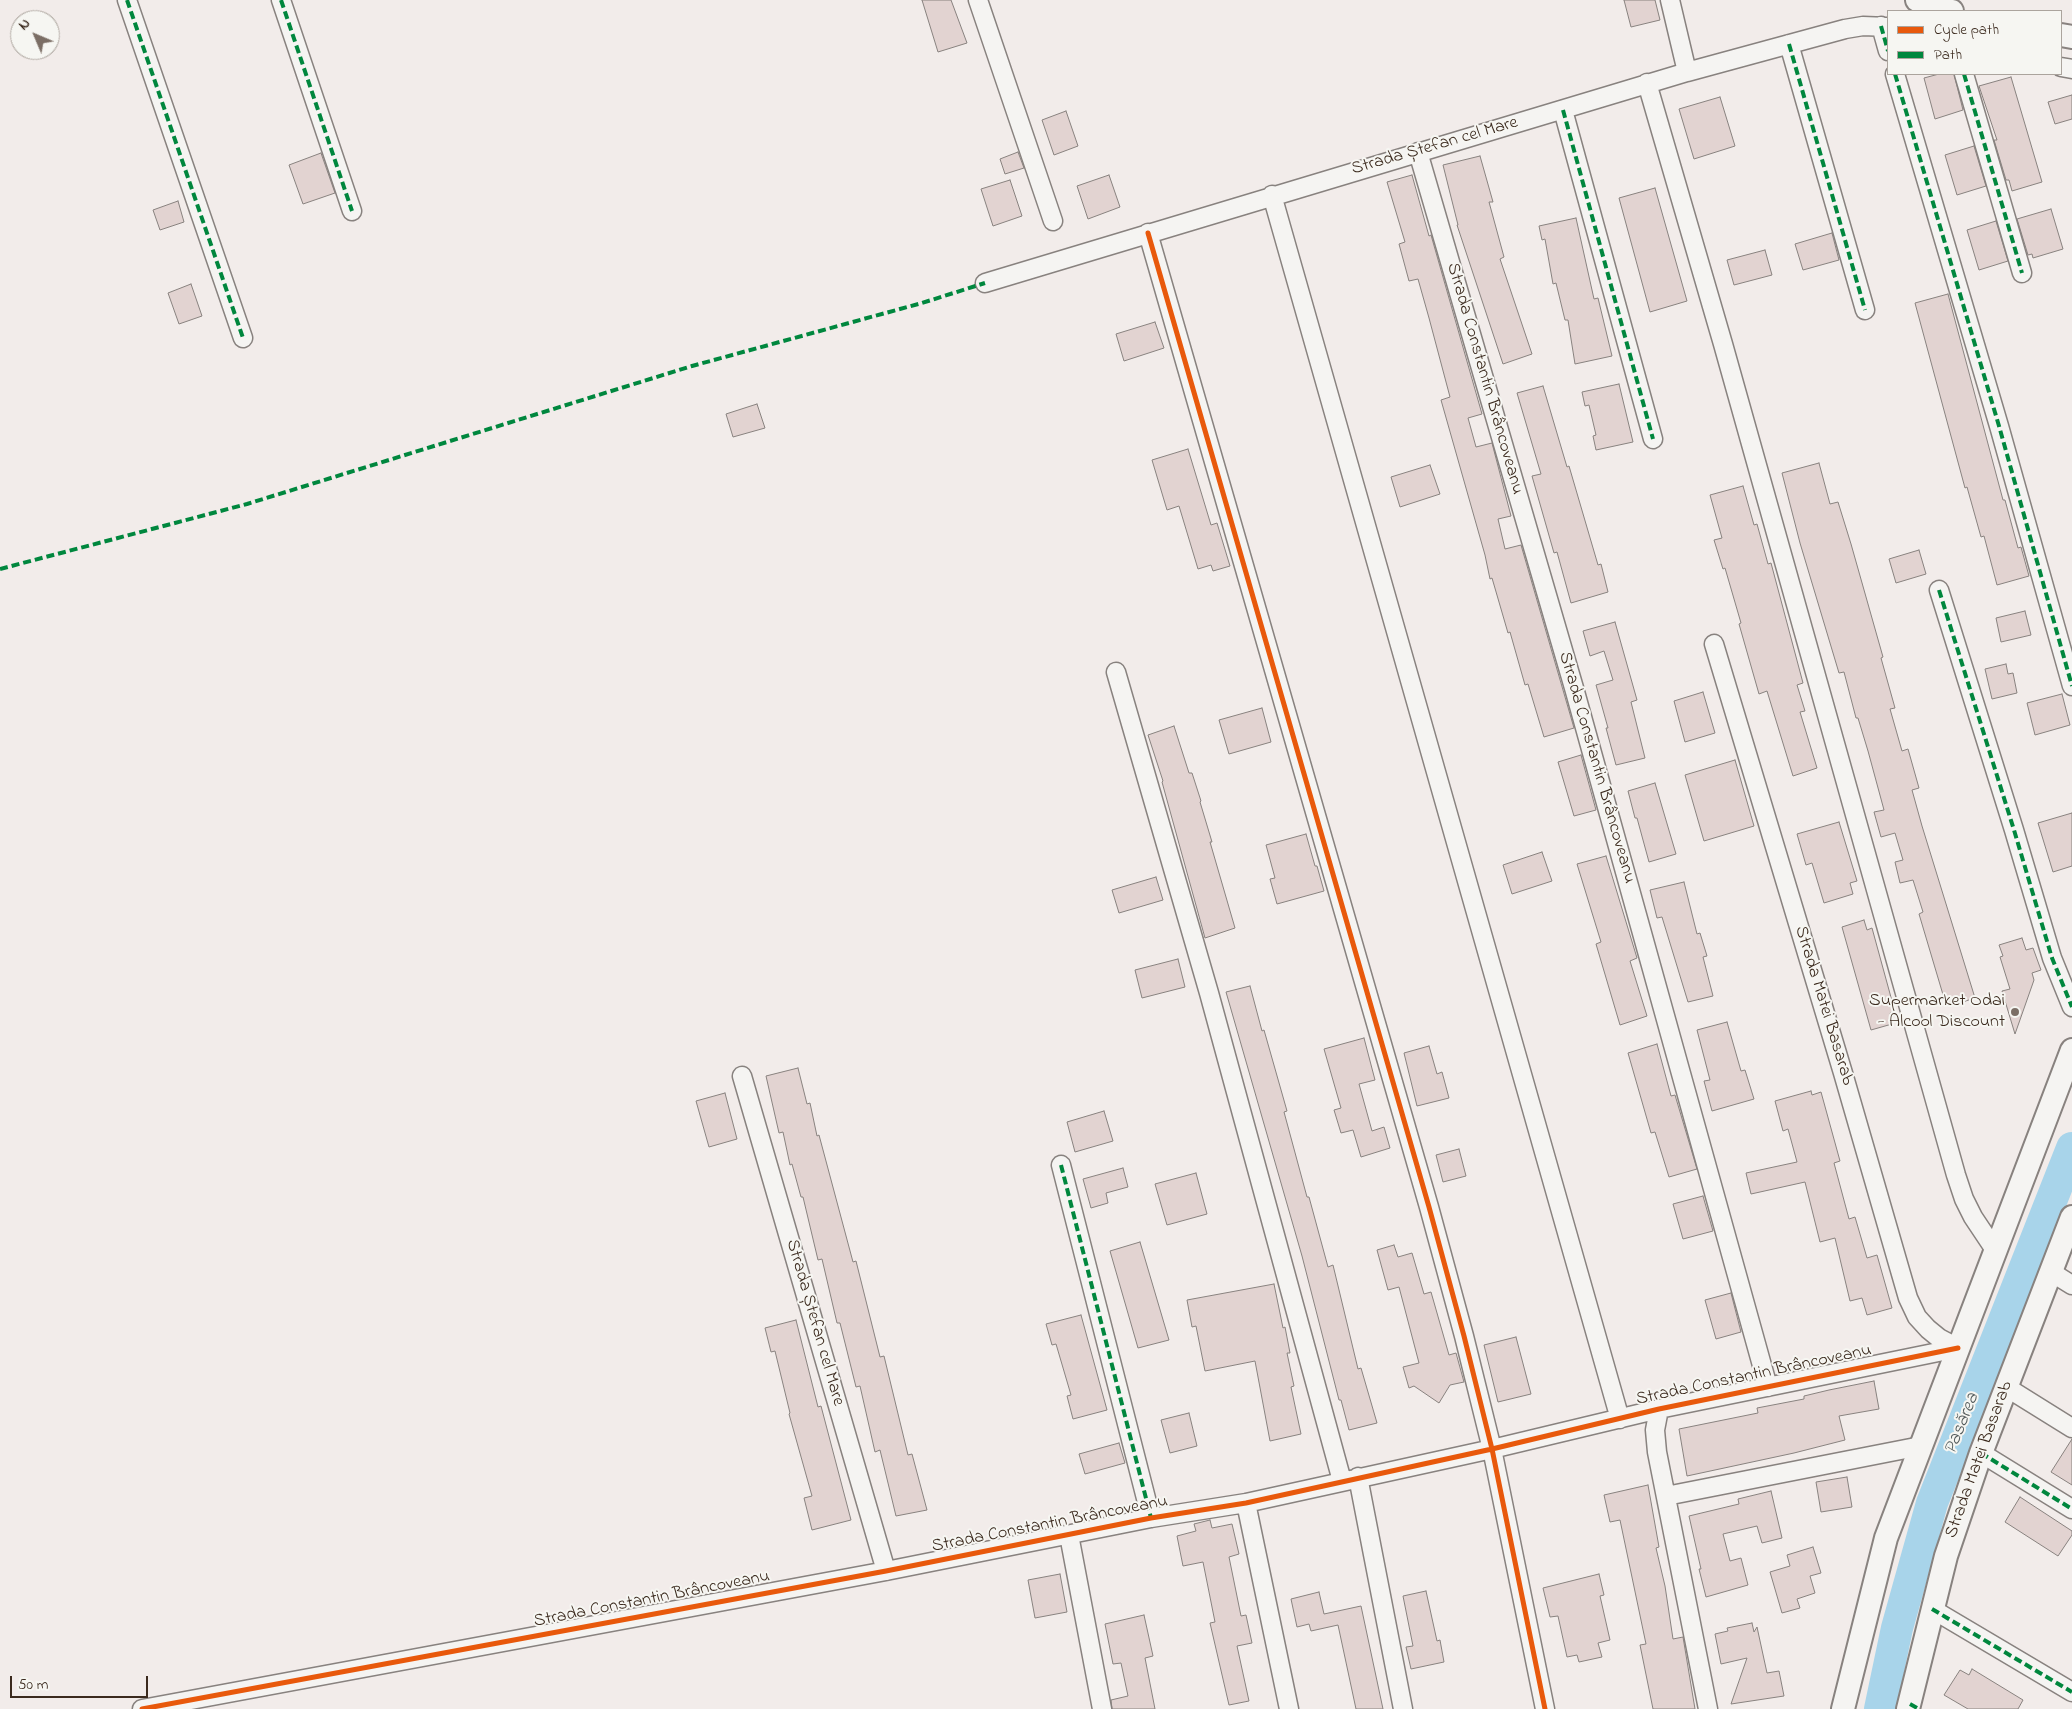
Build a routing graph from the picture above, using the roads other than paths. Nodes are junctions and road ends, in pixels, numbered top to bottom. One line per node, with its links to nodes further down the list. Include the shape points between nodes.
1 (126, 0): 23 (street)
2 (281, 0): 17 (street)
3 (978, 0): 18 (street)
4 (1670, 0): 10 (street)
5 (1917, 0): 6 (street)
6 (1947, 10)
7 (1885, 27): 8 (street); 9 (street, Strada Ștefan cel Mare, via 1845,29)
8 (1887, 43)
9 (1788, 44): 10 (street, Strada Ștefan cel Mare); 22 (street)
10 (1687, 72): 13 (street, Strada Ștefan cel Mare)
11 (1895, 75): 28 (street)
12 (1964, 75): 20 (street)
13 (1647, 83): 14 (street, Strada Ștefan cel Mare); 34 (street, via 1956,1175 1973,1217)
14 (1563, 110): 15 (street, Strada Ștefan cel Mare); 24 (street)
15 (1418, 152): 16 (street, Strada Ștefan cel Mare); 38 (street, Strada Constantin Brâncoveanu, via 1574,688)
16 (1272, 195): 19 (street, Strada Ștefan cel Mare); 41 (street)
17 (352, 211)
18 (1053, 221)
19 (1148, 233): 21 (street, Strada Ștefan cel Mare); 44 (street, via 1429,1207)
20 (2022, 273)
21 (985, 283)
22 (1865, 310)
23 (243, 338)
24 (1653, 439)
25 (1939, 590): 29 (street, via 2052,958)
26 (1714, 644): 37 (street, Strada Matei Basarab, via 1908,1298 1917,1317 1928,1329)
27 (1116, 672): 46 (street)
28 (2072, 686)
29 (2072, 1007)
30 (2072, 1050): 34 (street)
31 (742, 1076): 52 (street, Strada Ștefan cel Mare)
32 (1061, 1165): 50 (street)
33 (2072, 1216): 35 (street, Strada Matei Basarab)
34 (1995, 1250): 37 (street)
35 (2051, 1272): 36 (street); 39 (street, Strada Matei Basarab)
36 (2072, 1285)
37 (1958, 1348): 38 (street, Strada Constantin Brâncoveanu); 43 (street)
38 (1768, 1387): 40 (street, Strada Constantin Brâncoveanu)
39 (2006, 1387): 42 (street); 45 (street, Strada Matei Basarab)
40 (1659, 1410): 41 (street, Strada Constantin Brâncoveanu); 47 (street, via 1654,1430)
41 (1620, 1419): 44 (street, Strada Constantin Brâncoveanu)
42 (2072, 1428)
43 (1921, 1446): 47 (street); 62 (street, via 1886,1538)
44 (1492, 1449): 46 (street, Strada Constantin Brâncoveanu); 60 (street)
45 (1981, 1454): 49 (street); 53 (street, Strada Matei Basarab, via 1946,1556)
46 (1350, 1480): 48 (street, Strada Constantin Brâncoveanu); 59 (street)
47 (1666, 1496): 61 (street)
48 (1246, 1504): 50 (street, Strada Constantin Brâncoveanu); 58 (street)
49 (2072, 1509)
50 (1151, 1518): 51 (street, Strada Constantin Brâncoveanu)
51 (1069, 1535): 52 (street, Strada Constantin Brâncoveanu); 57 (street)
52 (886, 1571): 56 (street, Strada Constantin Brâncoveanu)
53 (1932, 1609): 54 (street); 55 (street, Strada Matei Basarab)
54 (2072, 1692)
55 (1912, 1707)
56 (142, 1709)
57 (1102, 1709)
58 (1289, 1709)
59 (1403, 1709)
60 (1545, 1709)
61 (1708, 1709)
62 (1843, 1709)

